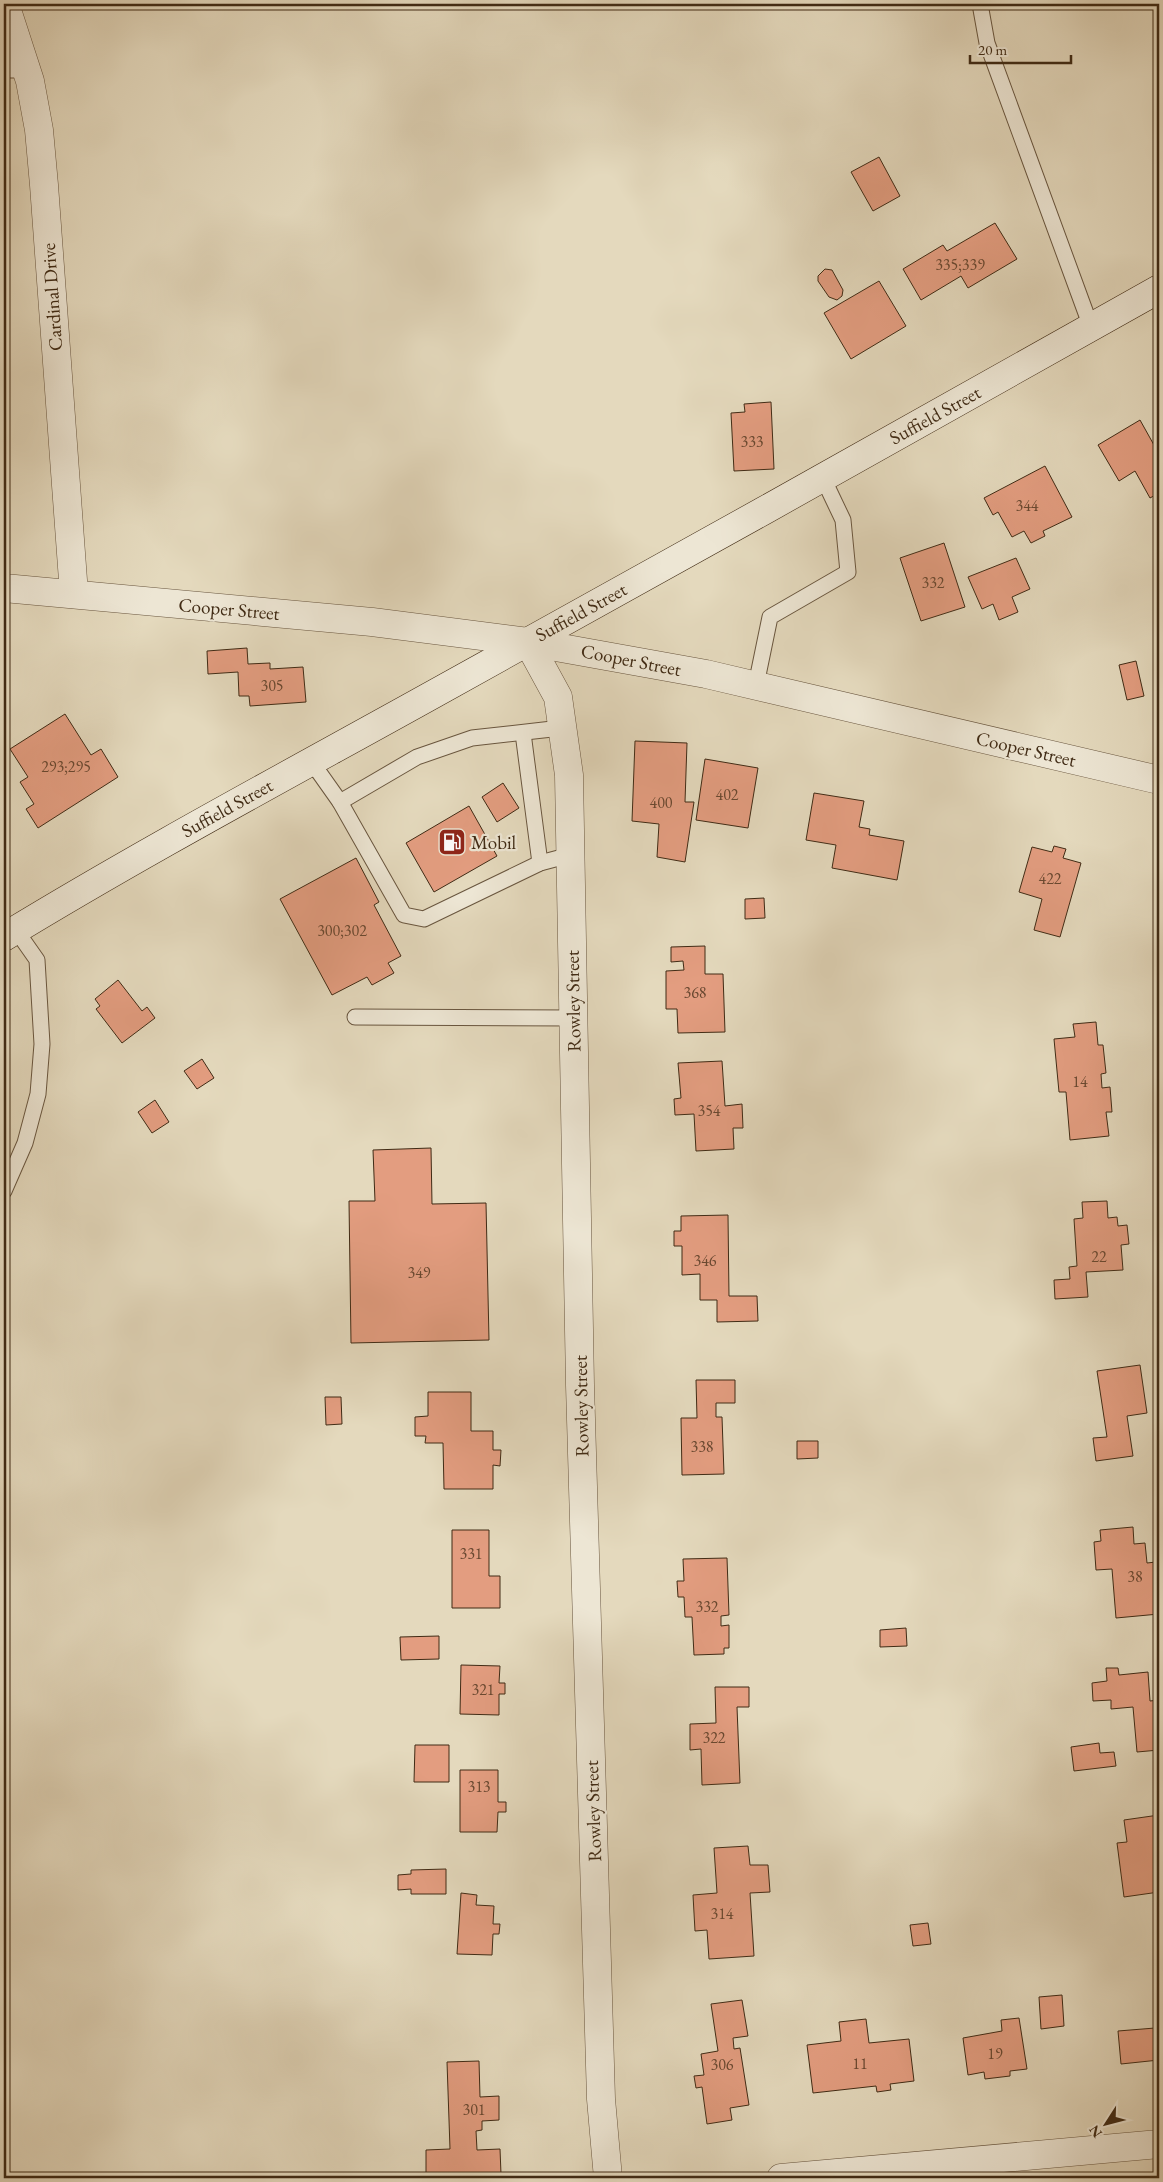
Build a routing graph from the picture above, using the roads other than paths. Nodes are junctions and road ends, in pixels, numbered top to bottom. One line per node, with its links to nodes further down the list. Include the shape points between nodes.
1 (5, 4): 3 (street, Cardinal Drive)
2 (980, 4): 5 (lane, via 988,43)
3 (15, 70): 8 (street, Cardinal Drive, via 39,130)
4 (1159, 289): 5 (street, Suffield Street)
5 (1091, 327): 6 (street, Suffield Street)
6 (823, 478): 9 (street, Suffield Street); 10 (lane, via 843,520 848,572 770,617)
7 (4, 588): 8 (street, Cooper Street)
8 (74, 594): 9 (street, Cooper Street, via 372,622)
9 (528, 642): 10 (street, Cooper Street); 11 (street, Rowley Street, via 558,697); 13 (street, Suffield Street)
10 (756, 685): 14 (street, Cooper Street)
11 (561, 728): 12 (lane); 16 (street, Rowley Street, via 569,775)
12 (522, 733): 15 (lane, via 472,738 416,757); 17 (lane)
13 (311, 761): 15 (lane); 18 (street, Suffield Street)
14 (1159, 780)
15 (340, 802): 17 (lane, via 404,914 424,920)
16 (570, 855): 17 (lane); 20 (street, Rowley Street)
17 (540, 863)
18 (10, 933): 21 (lane, via 37,960 42,1044 38,1094 28,1135)
19 (355, 1017): 20 (lane)
20 (573, 1018): 23 (street, Rowley Street, via 580,1395 601,2089)
21 (4, 1191)
22 (1159, 2144): 24 (street)
23 (608, 2178)
24 (781, 2178)

